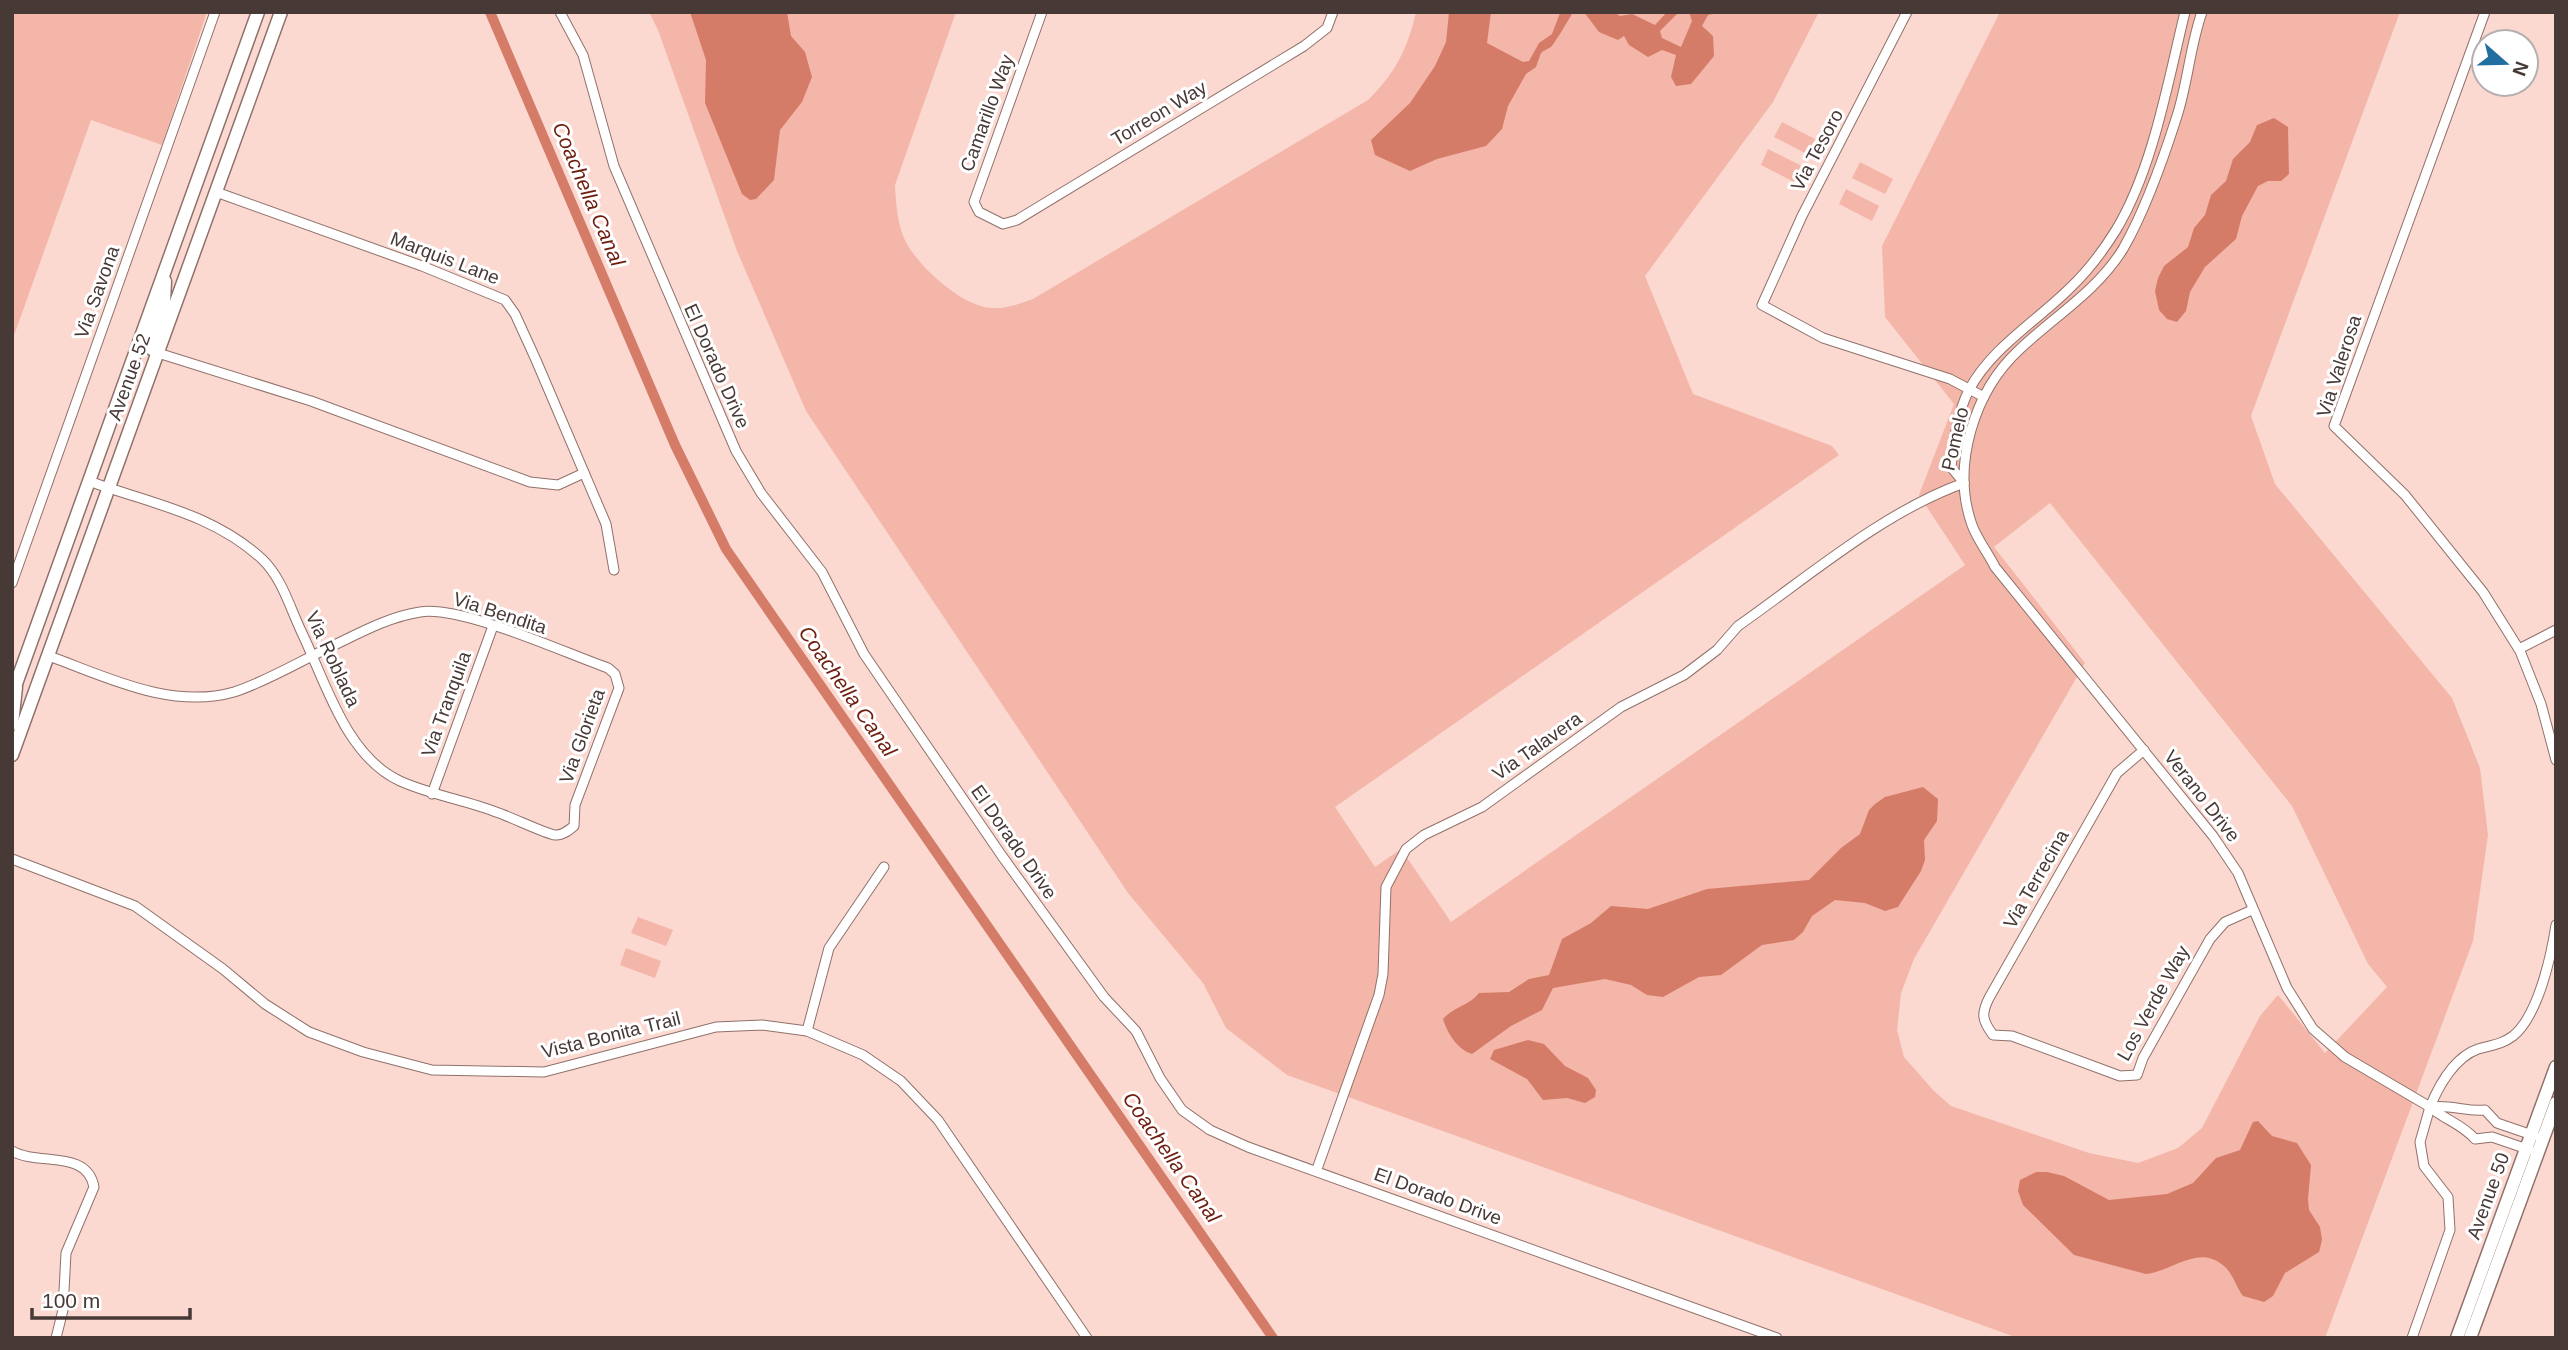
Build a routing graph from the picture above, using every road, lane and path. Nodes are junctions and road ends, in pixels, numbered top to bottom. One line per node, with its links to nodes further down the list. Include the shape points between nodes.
1 (215, 12): 22 (street, Via Savona)
2 (258, 12): 13 (main road, Avenue 52)
3 (281, 12): 11 (main road, Avenue 52)
4 (560, 12): 48 (street, El Dorado Drive, via 583,55 614,166 736,451 761,493 822,572 864,654 1104,998 1136,1031 1182,1110 1210,1130 1248,1147)
5 (1042, 12): 12 (street, Camarillo Way, via 974,202)
6 (1333, 12): 12 (street, Torreon Way, via 1327,28 1312,40 1244,82 1017,220 1003,224)
7 (1907, 12): 15 (street, Via Tesoro, via 1762,304 1823,338 1950,379)
8 (2185, 12): 15 (street, Pomelo, via 2157,130 2118,227 2071,288 2009,343)
9 (2202, 12): 16 (street, Pomelo, via 2177,115 2139,218 2122,250 2081,298 2019,349)
10 (2485, 12): 25 (street, Via Valerosa, via 2334,426 2405,495 2483,592)
11 (216, 192): 14 (main road, Avenue 52); 17 (street, Marquis Lane, via 505,300)
12 (991, 220)
13 (165, 270): 14 (main road, via 164,303 149,347); 18 (main road, Avenue 52)
14 (158, 353): 17 (street, via 311,401 530,482 558,485); 20 (main road, Avenue 52)
15 (1969, 390): 16 (street); 19 (street, Pomelo, via 1951,467)
16 (1984, 397): 19 (street, Pomelo, via 1973,425)
17 (584, 472): 21 (street, Marquis Lane, via 606,524)
18 (89, 481): 20 (street, Via Roblada); 29 (main road, Avenue 52)
19 (1964, 483): 31 (street, Verano Drive, via 1972,525 1995,567); 48 (street, Via Talavera, via 1900,513 1738,626 1717,650 1684,675 1621,707 1482,807 1424,835 1406,849 1386,887 1378,995)
20 (109, 489): 26 (main road, Avenue 52); 27 (street, Via Roblada, via 232,533 265,562 278,581)
21 (614, 570)
22 (12, 583)
23 (493, 626): 27 (street, Via Bendita, via 454,612 421,611 389,620); 28 (street, Via Bendita, via 608,668); 34 (street, Via Tranquila)
24 (2556, 630): 25 (street)
25 (2519, 649): 33 (street, Via Valerosa)
26 (49, 656): 27 (street, Via Bendita, via 138,689 201,698 235,691); 32 (main road, Avenue 52)
27 (313, 656): 34 (street, Via Roblada, via 346,729 364,751 397,780)
28 (618, 681): 35 (street, Via Glorieta, via 575,805 574,826)
29 (14, 689): 30 (main road, Avenue 52)
30 (12, 724)
31 (2144, 750): 38 (street, Verano Drive, via 2232,863); 41 (street, Via Terrecina, via 2116,773 1989,998 1982,1013)
32 (12, 755)
33 (2556, 760)
34 (432, 794): 35 (street, Via Roblada, via 476,804)
35 (559, 835)
36 (12, 859): 40 (street, Vista Bonita Trail, via 135,906 309,1032 432,1070 544,1072 716,1027 762,1025)
37 (884, 867): 40 (street, via 829,948)
38 (2252, 910): 41 (street, Los Verde Way, via 2225,922 2210,939 2137,1075 2120,1076 2012,1036); 43 (street, Verano Drive, via 2287,988 2313,1029 2345,1057)
39 (2556, 925): 43 (street, via 2532,1012 2515,1034 2498,1046 2464,1055)
40 (807, 1031): 50 (street, Vista Bonita Trail, via 863,1055 901,1081 938,1120)
41 (1993, 1035)
42 (2556, 1068): 45 (main road, Avenue 50)
43 (2432, 1103): 45 (street, Verano Drive, via 2468,1112 2486,1110 2497,1123); 47 (street, Verano Drive, via 2443,1118 2463,1126 2475,1139 2492,1137); 52 (street, via 2420,1142 2424,1166 2448,1197 2451,1230)
44 (2556, 1103): 45 (main road, Avenue 50)
45 (2537, 1137): 47 (main road, Avenue 50)
46 (12, 1151): 49 (street, via 30,1160 65,1160 93,1178 94,1187 66,1253 63,1310)
47 (2532, 1151): 53 (main road, Avenue 50); 54 (main road, Avenue 50)
48 (1317, 1169): 51 (street, El Dorado Drive)
49 (56, 1338)
50 (1087, 1338)
51 (1777, 1338)
52 (2412, 1338)
53 (2457, 1338)
54 (2470, 1338)

